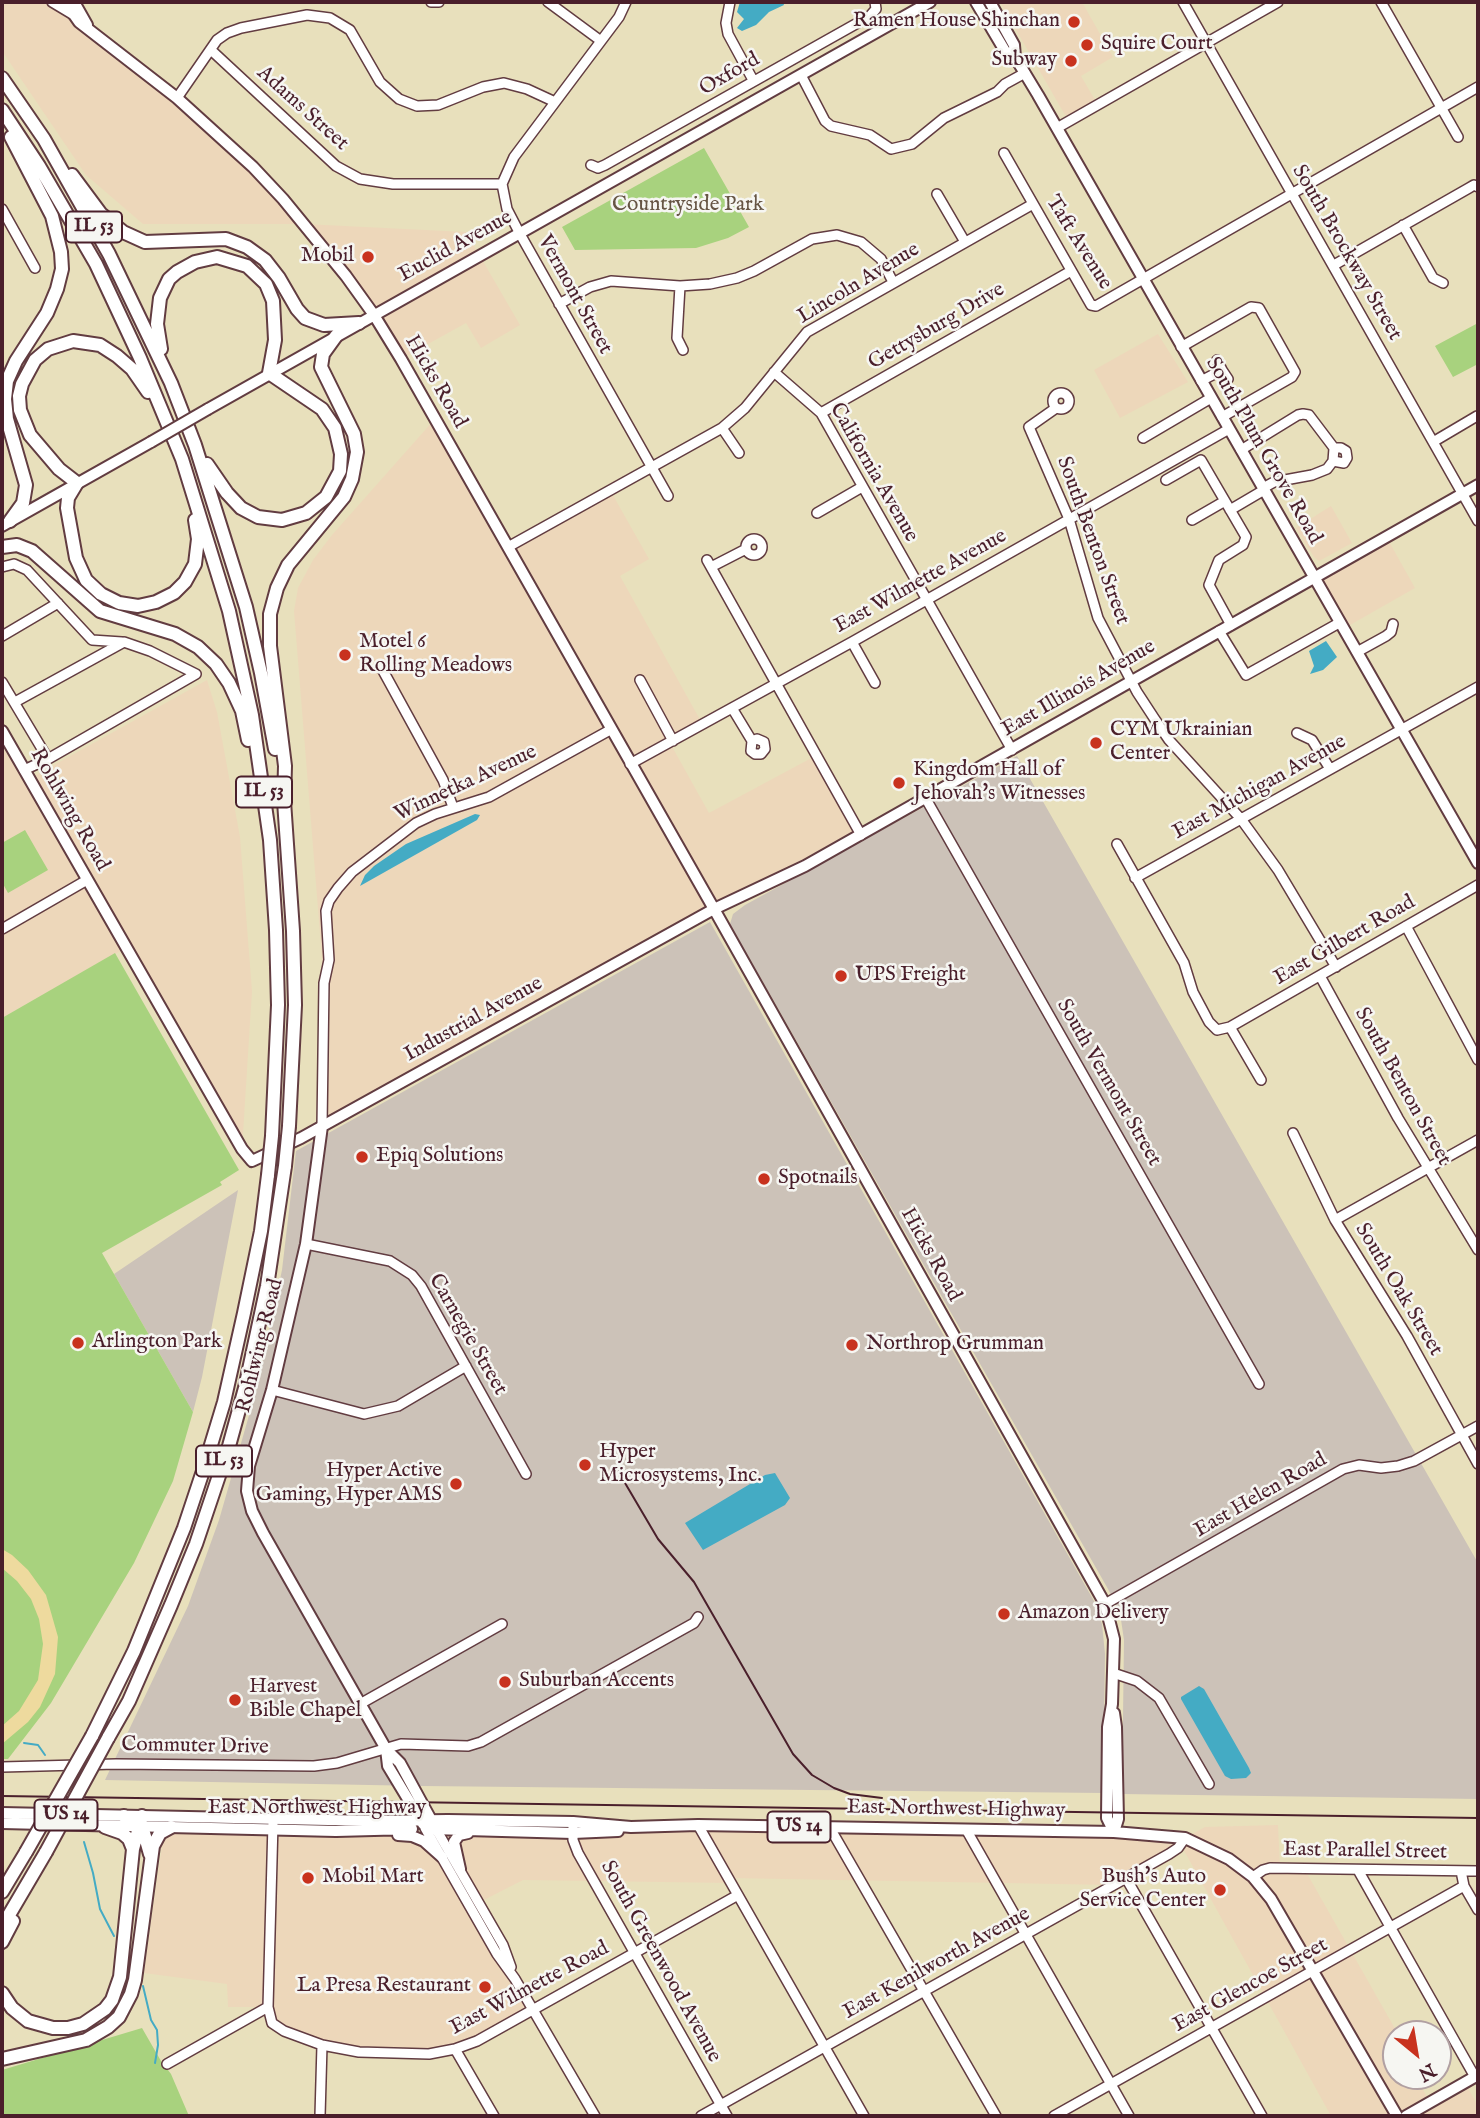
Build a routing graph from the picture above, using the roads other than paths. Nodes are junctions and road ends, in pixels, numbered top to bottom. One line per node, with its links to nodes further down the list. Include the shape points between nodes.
1 (52, 2): 15 (street)
2 (65, 2): 15 (main road)
3 (431, 2): 4 (street)
4 (439, 2)
5 (548, 2): 16 (street)
6 (626, 2): 16 (street)
7 (730, 2): 23 (street, via 728,34)
8 (876, 2): 23 (street, Oxford, via 870,16)
9 (929, 2): 21 (main road, Euclid Avenue)
10 (976, 2): 19 (main road, South Plum Grove Road, via 1005,51)
11 (990, 2): 19 (main road, South Plum Grove Road, via 1014,45)
12 (1182, 2): 17 (street, South Brockway Street)
13 (1278, 2): 17 (street)
14 (1381, 2): 27 (street)
15 (75, 8): 25 (main road, Hicks Road, via 88,27)
16 (601, 41): 26 (street)
17 (1206, 43): 30 (street); 37 (street, South Brockway Street)
18 (211, 50): 25 (street); 26 (street, via 217,40 241,28 307,15 330,18 350,30 380,82 399,99 417,106 438,105 504,83); 35 (street, Adams Street, via 336,166 360,179 393,184)
19 (1015, 57): 20 (main road, South Plum Grove Road)
20 (1024, 73): 21 (street, via 997,92 944,117 912,144 891,149 870,135 831,126); 30 (main road, South Plum Grove Road)
21 (801, 75): 42 (main road, Euclid Avenue)
22 (2, 78): 32 (highway, IL 53)
23 (753, 80): 34 (street, Oxford, via 605,165)
24 (1478, 86): 27 (street)
25 (177, 98): 52 (main road, Hicks Road, via 283,199)
26 (554, 102): 35 (street, via 514,157)
27 (1441, 108): 31 (street); 37 (street)
28 (2, 110): 71 (highway, IL 53, via 96,264)
29 (2, 122): 91 (highway, via 49,208 62,261 55,297 7,381 7,419 26,495)
30 (1057, 128): 47 (main road, South Plum Grove Road)
31 (1458, 137)
32 (44, 139): 53 (highway, via 101,214 123,232 145,242 226,239 247,247 265,260 309,320 324,325); 63 (highway, IL 53, via 109,254)
33 (1004, 153): 39 (street, Taft Avenue)
34 (591, 165)
35 (502, 184): 42 (street, Vermont Street, via 507,209)
36 (1478, 187): 41 (street, via 1474,185)
37 (1292, 193): 44 (street, South Brockway Street); 47 (street)
38 (937, 194): 43 (street)
39 (1033, 204): 43 (street, Lincoln Avenue); 46 (street, Taft Avenue)
40 (2, 209): 45 (street)
41 (1403, 225): 44 (street); 49 (street, via 1433,278)
42 (520, 234): 51 (street, Vermont Street); 52 (main road, Euclid Avenue)
43 (965, 242): 48 (street, Lincoln Avenue)
44 (1334, 265): 73 (street, South Brockway Street)
45 (35, 268)
46 (1071, 271): 47 (street, Taft Avenue, via 1096,306); 66 (street, Gettysburg Drive)
47 (1143, 279): 55 (main road, South Plum Grove Road)
48 (893, 282): 50 (street, via 881,259 861,242 837,235 812,239 737,278); 59 (street, Lincoln Avenue, via 807,332)
49 (1443, 283)
50 (680, 286): 51 (street, via 611,281); 56 (street, via 677,338)
51 (559, 304): 78 (street, Vermont Street)
52 (374, 315): 53 (main road, Euclid Avenue); 93 (main road, Hicks Road)
53 (359, 323): 54 (main road, Euclid Avenue)
54 (336, 335): 60 (main road, Euclid Avenue); 129 (highway, via 323,354 321,367 354,434 357,452 352,479 344,497 288,565 270,614 285,766)
55 (1181, 347): 62 (main road, South Plum Grove Road); 68 (street, via 1251,307 1259,308 1295,372)
56 (683, 350)
57 (1217, 360): 58 (street)
58 (1222, 370): 61 (street); 62 (street)
59 (774, 372): 66 (street, California Avenue); 69 (street, Lincoln Avenue, via 746,408)
60 (269, 373): 63 (highway, via 275,323 271,293 247,266 217,257 177,272 160,298 158,340); 74 (highway, via 322,409 339,436 340,471 322,501 288,519 253,515 226,494); 80 (main road, Euclid Avenue, bridge)
61 (1228, 379)
62 (1201, 381): 64 (main road, South Plum Grove Road)
63 (171, 383): 74 (highway, IL 53)
64 (1211, 398): 68 (main road, South Plum Grove Road); 72 (street)
65 (1056, 408): 88 (street, South Benton Street, via 1030,427)
66 (821, 413): 82 (street, California Avenue)
67 (1477, 416): 73 (street)
68 (1222, 417): 70 (main road, South Plum Grove Road)
69 (722, 428): 76 (street); 78 (street, Lincoln Avenue)
70 (1228, 429): 75 (main road, South Plum Grove Road); 88 (street, East Wilmette Avenue)
71 (174, 437): 77 (highway, IL 53); 80 (highway, via 139,379 117,356 100,345 81,341 48,349 24,378 20,410 30,435)
72 (1143, 438)
73 (1433, 442): 84 (street, South Brockway Street)
74 (195, 445): 129 (highway, IL 53, via 246,607)
75 (1241, 450): 83 (main road, South Plum Grove Road); 83 (street, via 1303,414 1309,415 1334,448 1327,469)
76 (739, 453)
77 (182, 459): 80 (highway, via 198,539 195,564 179,589 148,604 112,600 83,575 67,508); 133 (highway, IL 53, via 238,646)
78 (651, 467): 85 (street, Vermont Street); 93 (street, Lincoln Avenue)
79 (1166, 480): 86 (street, via 1201,460)
80 (77, 483): 91 (main road, Euclid Avenue)
81 (1478, 485): 84 (main road, East Illinois Avenue)
82 (862, 487): 87 (street); 97 (street, California Avenue)
83 (1263, 489): 86 (street); 96 (main road, South Plum Grove Road)
84 (1463, 494): 90 (street, South Brockway Street); 96 (main road, East Illinois Avenue)
85 (668, 496)
86 (1227, 505): 89 (street); 101 (street, via 1247,540 1220,558 1209,585)
87 (817, 513)
88 (1069, 519): 97 (street, East Wilmette Avenue); 110 (street, South Benton Street, via 1098,618)
89 (1192, 520)
90 (1478, 521)
91 (6, 524)
92 (2, 547): 133 (highway, via 18,545 32,551 100,611 181,636 211,658 242,711)
93 (508, 547): 118 (main road, Hicks Road)
94 (746, 549): 111 (street, via 709,564)
95 (2, 567): 98 (street, via 27,570)
96 (1314, 580): 99 (main road, South Plum Grove Road); 101 (main road, East Illinois Avenue)
97 (926, 599): 105 (street, East Wilmette Avenue); 123 (street, California Avenue)
98 (58, 603): 103 (street); 104 (street, via 92,640)
99 (1339, 623): 102 (street, via 1246,675); 106 (main road, South Plum Grove Road)
100 (1393, 624): 106 (street, via 1386,636)
101 (1231, 625): 102 (main road, East Illinois Avenue)
102 (1220, 631): 110 (main road, East Illinois Avenue)
103 (2, 636)
104 (124, 642): 115 (street); 124 (street, via 196,674)
105 (852, 642): 111 (street, East Wilmette Avenue); 112 (street)
106 (1357, 652): 117 (main road, South Plum Grove Road)
107 (381, 667): 130 (street)
108 (640, 680): 121 (street)
109 (2, 682): 114 (street)
110 (1132, 682): 123 (main road, East Illinois Avenue); 131 (street, South Benton Street, via 1169,740)
111 (777, 683): 116 (street, East Wilmette Avenue); 132 (street)
112 (875, 683)
113 (1478, 687): 117 (street, East Michigan Avenue)
114 (5, 693): 115 (street)
115 (15, 702): 124 (street)
116 (732, 708): 121 (street, East Wilmette Avenue); 122 (street)
117 (1401, 729): 126 (street, East Michigan Avenue); 135 (main road, South Plum Grove Road)
118 (610, 730): 125 (main road, Hicks Road); 130 (street, Winnetka Avenue, via 489,797)
119 (2, 731): 127 (main road, Rohlwing Road)
120 (1297, 733): 126 (street, via 1312,740)
121 (673, 741): 125 (street, East Wilmette Avenue)
122 (752, 741)
123 (1012, 750): 128 (main road, East Illinois Avenue)
124 (48, 759): 127 (street)
125 (630, 764): 139 (main road, Hicks Road)
126 (1330, 769): 131 (street, East Michigan Avenue)
127 (24, 770): 137 (main road, Rohlwing Road)
128 (926, 799): 132 (main road, East Illinois Avenue); 156 (street, South Vermont Street)
129 (284, 801): 191 (highway, IL 53, bridge, via 295,992 289,1126 267,1286 245,1388 229,1446 171,1605 129,1701)
130 (453, 807): 147 (street, Winnetka Avenue, via 397,835 352,872 329,901)
131 (1241, 819): 136 (street, East Michigan Avenue); 142 (street, South Benton Street, via 1278,870)
132 (861, 835): 139 (main road, East Illinois Avenue)
133 (270, 840): 199 (highway, IL 53, bridge, via 278,994 272,1136 261,1231 223,1402 184,1528 134,1651 92,1735)
134 (1117, 844): 136 (street)
135 (1478, 863)
136 (1135, 878): 144 (street, via 1184,963 1209,1022 1217,1030)
137 (87, 880): 141 (street); 150 (main road, Rohlwing Road)
138 (1478, 885): 140 (street, East Gilbert Road)
139 (714, 909): 147 (main road, Industrial Avenue); 162 (main road, Hicks Road)
140 (1406, 926): 142 (street, East Gilbert Road); 145 (street)
141 (2, 929)
142 (1336, 967): 143 (street, East Gilbert Road)
143 (1320, 976): 144 (street, East Gilbert Road); 151 (street, South Benton Street)
144 (1230, 1027): 146 (street)
145 (1478, 1060)
146 (1261, 1080)
147 (322, 1126): 150 (main road, Industrial Avenue); 153 (main road, Rohlwing Road)
148 (1293, 1133): 152 (street, South Oak Street)
149 (1478, 1140): 151 (street)
150 (252, 1161)
151 (1427, 1168): 152 (street); 154 (street, South Benton Street)
152 (1335, 1220): 159 (street, South Oak Street)
153 (306, 1244): 155 (street, Carnegie Street, via 402,1267 421,1286); 157 (main road, Rohlwing Road)
154 (1478, 1250)
155 (466, 1366): 157 (street, via 398,1406 369,1414); 161 (street, Carnegie Street)
156 (1259, 1384)
157 (272, 1390): 166 (main road, Rohlwing Road, via 249,1466 247,1491 252,1511)
158 (1478, 1426): 159 (street, East Helen Road)
159 (1462, 1436): 160 (street, South Oak Street); 162 (street, East Helen Road, via 1398,1466 1343,1469)
160 (1478, 1464)
161 (526, 1474)
162 (1105, 1604): 165 (main road, Hicks Road, via 1114,1639)
163 (698, 1617): 167 (street, Commuter Drive, via 481,1742 468,1746 401,1744)
164 (502, 1624): 166 (street)
165 (1113, 1673): 169 (street, via 1137,1681 1159,1698); 186 (main road, Hicks Road, via 1118,1819)
166 (360, 1704): 167 (main road, Rohlwing Road)
167 (386, 1749): 168 (street, Commuter Drive, via 314,1766); 170 (main road, Rohlwing Road, via 388,1766); 177 (main road, Rohlwing Road, via 400,1763)
168 (2, 1768)
169 (1209, 1784)
170 (406, 1798): 174 (main road, via 398,1815); 177 (main road, Rohlwing Road)
171 (2, 1813): 172 (main road, US 14)
172 (124, 1816): 173 (highway)
173 (140, 1821): 176 (main road, East Northwest Highway / US 14); 179 (main road, East Northwest Highway / US 14); 180 (main road, East Northwest Highway / US 14); 188 (highway); 190 (highway)
174 (375, 1821): 176 (main road, East Northwest Highway / US 14); 177 (main road, East Northwest Highway / US 14)
175 (2, 1823): 179 (main road, East Northwest Highway / US 14)
176 (273, 1824): 180 (main road, East Northwest Highway / US 14); 184 (main road, East Northwest Highway / US 14); 211 (street)
177 (429, 1825): 181 (main road, East Northwest Highway / US 14); 184 (main road, East Northwest Highway / US 14); 185 (main road, East Northwest Highway / US 14); 189 (street); 192 (street)
178 (698, 1825): 181 (main road, East Northwest Highway / US 14, via 631,1827 614,1832); 182 (main road, East Northwest Highway / US 14); 200 (street)
179 (105, 1827): 188 (highway, via 127,1837)
180 (171, 1827): 190 (highway, via 157,1837)
181 (573, 1827): 185 (main road, East Northwest Highway / US 14); 206 (street, South Greenwood Avenue, via 579,1853)
182 (831, 1828): 183 (main road, East Northwest Highway / US 14); 209 (street)
183 (967, 1830): 186 (main road, East Northwest Highway / US 14); 204 (street)
184 (336, 1831): 189 (main road, via 412,1836)
185 (477, 1831): 192 (main road, via 460,1835 454,1842)
186 (1114, 1832): 187 (main road, US 14)
187 (1185, 1838): 196 (main road, US 14, via 1222,1855); 197 (street, East Kenilworth Avenue, via 1178,1848)
188 (133, 1849): 210 (highway, via 120,1977 105,2009 83,2024 53,2028 19,2015)
189 (442, 1857): 208 (street)
190 (150, 1858): 217 (highway, via 135,1980 119,2017 86,2039)
191 (36, 1867): 202 (highway, IL 53); 205 (highway)
192 (460, 1869): 208 (street, via 503,1945)
193 (1358, 1870): 194 (street, East Parallel Street); 196 (street, East Parallel Street, via 1270,1868); 203 (street)
194 (1461, 1871): 195 (street, East Parallel Street); 198 (street)
195 (1478, 1871)
196 (1253, 1877): 207 (main road, US 14)
197 (1126, 1878): 204 (street, East Kenilworth Avenue); 213 (street)
198 (1464, 1886): 201 (street); 203 (street, East Glencoe Street)
199 (2, 1890)
200 (738, 1895): 206 (street, East Wilmette Road); 215 (street)
201 (1478, 1910)
202 (2, 1927)
203 (1390, 1928): 207 (street, East Glencoe Street); 219 (street)
204 (1025, 1934): 209 (street, East Kenilworth Avenue); 220 (street)
205 (2, 1942)
206 (635, 1953): 212 (street, East Wilmette Road); 221 (street, South Greenwood Avenue)
207 (1314, 1971): 213 (street, East Glencoe Street); 232 (main road, US 14)
208 (515, 1979): 212 (street)
209 (924, 1991): 215 (street, East Kenilworth Avenue); 228 (street)
210 (2, 1993)
211 (268, 2007): 214 (street, East Wilmette Road, via 272,2023); 218 (street)
212 (534, 2011): 216 (street, East Wilmette Road); 224 (street)
213 (1212, 2028): 220 (street, East Glencoe Street); 231 (street)
214 (322, 2045): 216 (street, East Wilmette Road, via 378,2054); 222 (street)
215 (824, 2046): 221 (street, East Kenilworth Avenue); 227 (street)
216 (455, 2049): 223 (street)
217 (2, 2059)
218 (167, 2064)
219 (1477, 2076): 233 (main road)
220 (1110, 2084): 229 (street, East Glencoe Street); 230 (street)
221 (721, 2105): 225 (street, East Kenilworth Avenue); 226 (street, South Greenwood Avenue)
222 (320, 2116)
223 (494, 2116)
224 (595, 2116)
225 (701, 2116)
226 (727, 2116)
227 (864, 2116)
228 (996, 2116)
229 (1054, 2116)
230 (1129, 2116)
231 (1262, 2116)
232 (1397, 2116)
233 (1406, 2116)

